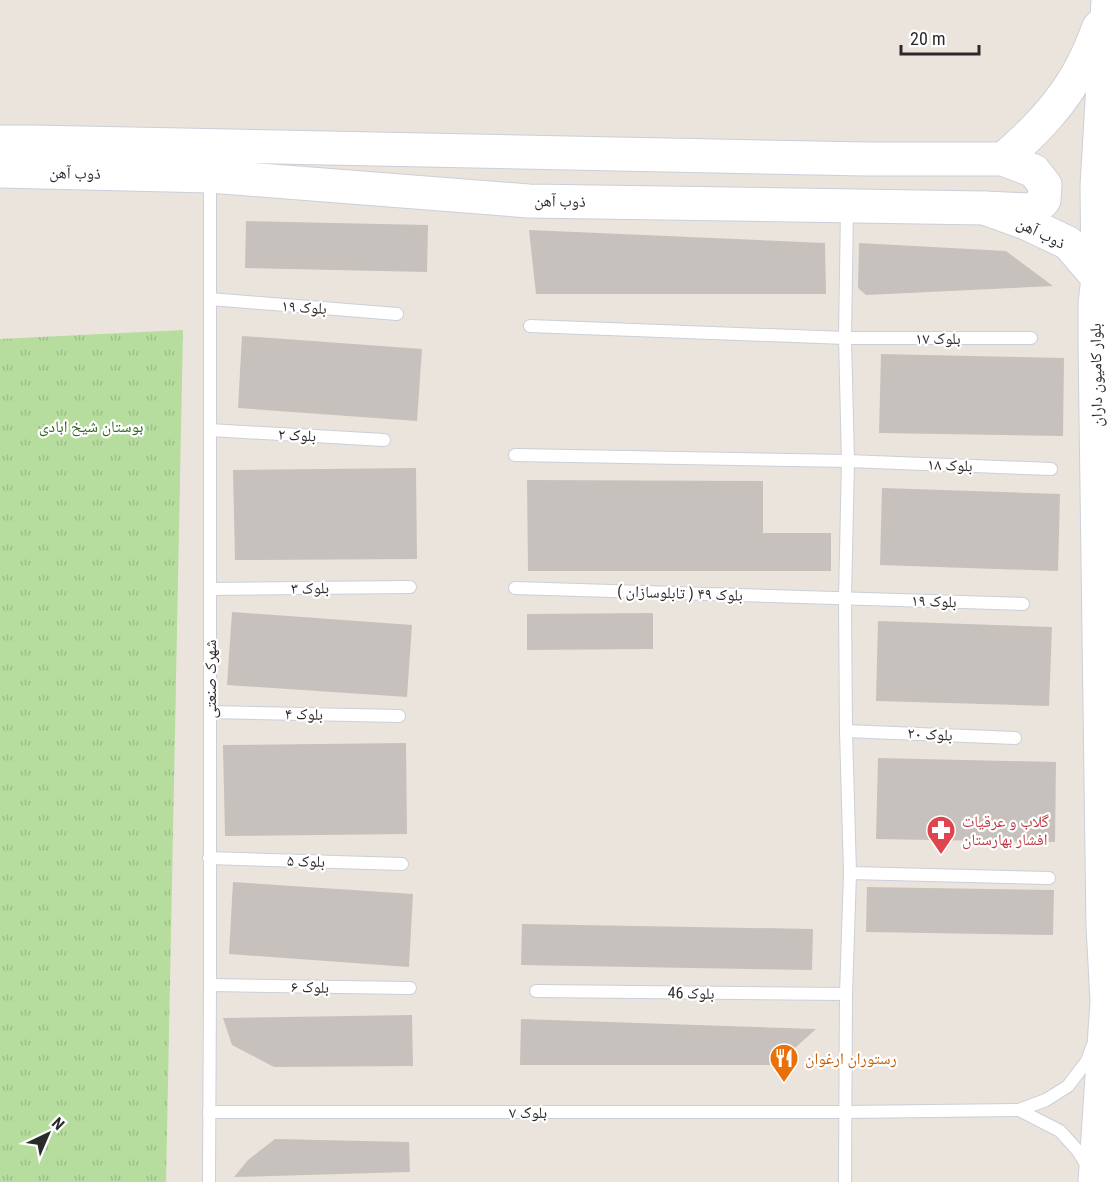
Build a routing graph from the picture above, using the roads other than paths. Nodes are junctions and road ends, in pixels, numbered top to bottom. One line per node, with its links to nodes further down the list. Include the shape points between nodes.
1 (1108, 3): 3 (main road, via 1082,66 1053,111); 8 (main road, بلوار کامیون داران, via 1097,186)
2 (0, 142): 3 (main road, ذوب آهن)
3 (1003, 159): 7 (main road, via 1034,171 1045,185 1044,200 1028,210)
4 (0, 171): 5 (main road, ذوب آهن)
5 (210, 176): 6 (main road, ذوب آهن, via 529,201); 9 (lane, شهرک صنعتی)
6 (847, 207): 7 (main road, ذوب آهن); 12 (lane)
7 (984, 208): 8 (main road, ذوب آهن, via 1068,243)
8 (1098, 278): 36 (main road, بلوار کامیون داران, via 1095,341)
9 (210, 299): 10 (lane, بلوک ۱۹); 14 (lane, شهرک صنعتی)
10 (397, 314)
11 (530, 326): 12 (lane, بلوک ۱۷)
12 (845, 338): 13 (lane, بلوک ۱۷); 17 (lane)
13 (1031, 338)
14 (210, 430): 15 (lane, بلوک ۲); 21 (lane, شهرک صنعتی)
15 (384, 440)
16 (515, 455): 17 (lane, بلوک ۱۸)
17 (848, 461): 18 (lane, بلوک ۱۸); 22 (lane)
18 (1051, 469)
19 (411, 587): 21 (lane, بلوک ۳)
20 (514, 588): 22 (lane, بلوک ۴۹ ( تابلوسازان ))
21 (210, 589): 24 (lane, شهرک صنعتی)
22 (845, 598): 23 (lane, بلوک ۱۹); 26 (lane)
23 (1023, 604)
24 (210, 712): 25 (lane, بلوک ۴); 28 (lane, شهرک صنعتی)
25 (399, 716)
26 (846, 730): 27 (lane, بلوک ۲۰); 30 (lane)
27 (1015, 738)
28 (209, 858): 29 (lane, بلوک ۵); 32 (lane, شهرک صنعتی)
29 (402, 864)
30 (850, 873): 31 (lane); 35 (lane)
31 (1049, 878)
32 (210, 985): 33 (lane, بلوک ۶); 38 (lane, شهرک صنعتی)
33 (410, 988)
34 (536, 991): 35 (lane, بلوک 46)
35 (846, 994): 39 (lane)
36 (1107, 1001): 37 (lane, via 1087,1061 1068,1086 1046,1100); 40 (main road, بلوار کامیون داران)
37 (1018, 1110): 39 (lane, بلوک ۷); 40 (lane, via 1060,1131 1078,1151)
38 (209, 1112): 39 (lane, بلوک ۷); 41 (lane, شهرک صنعتی)
39 (846, 1112): 42 (lane)
40 (1095, 1180)
41 (209, 1182)
42 (845, 1182)

